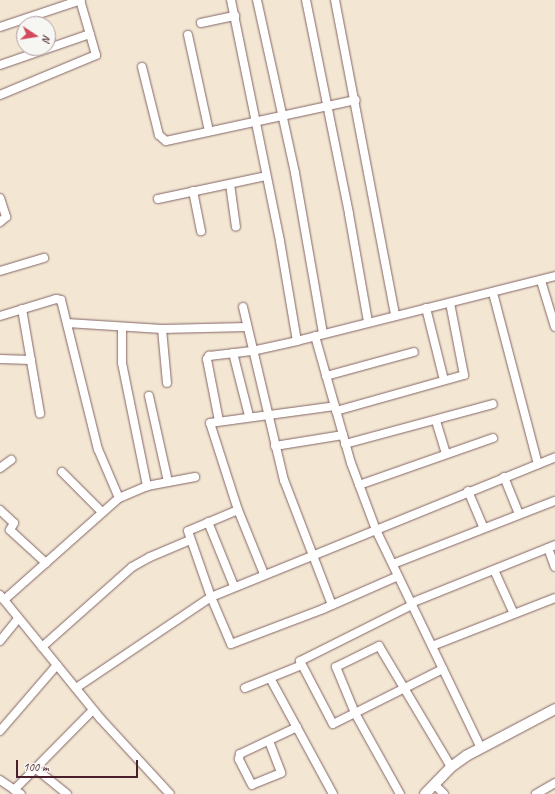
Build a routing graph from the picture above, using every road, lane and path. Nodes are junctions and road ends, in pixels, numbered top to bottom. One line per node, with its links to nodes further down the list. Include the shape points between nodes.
1 (80, 0): 8 (street); 9 (street)
2 (231, 0): 6 (street)
3 (257, 0): 16 (street)
4 (306, 0): 15 (street)
5 (335, 0): 14 (street)
6 (235, 16): 7 (street); 17 (street)
7 (201, 23)
8 (0, 27)
9 (90, 34): 11 (street); 13 (street, via 96,53 94,58)
10 (188, 35): 18 (street)
11 (0, 65)
12 (142, 67): 18 (street, via 162,140)
13 (0, 95)
14 (356, 100): 15 (street); 36 (street)
15 (328, 105): 16 (street); 38 (street)
16 (282, 115): 17 (street); 44 (street)
17 (255, 120): 18 (street); 19 (street)
18 (209, 131)
19 (266, 176): 20 (street); 45 (street)
20 (230, 184): 21 (street); 25 (street)
21 (194, 192): 23 (street); 26 (street)
22 (0, 198): 24 (street, via 6,217)
23 (158, 199)
24 (0, 222)
25 (236, 226)
26 (201, 231)
27 (44, 258): 28 (street)
28 (0, 271)
29 (555, 276): 30 (street)
30 (541, 281): 31 (street); 42 (street)
31 (493, 293): 32 (street); 69 (street)
32 (450, 303): 34 (street); 52 (street, via 465,372 462,376)
33 (243, 307): 40 (street)
34 (426, 308): 36 (street); 52 (street)
35 (22, 310): 37 (street); 39 (street, via 59,299); 50 (street)
36 (395, 315): 38 (street)
37 (0, 316)
38 (368, 322): 44 (street)
39 (67, 323): 41 (street); 78 (street, via 98,449)
40 (247, 327): 43 (street); 46 (street)
41 (122, 328): 43 (street); 76 (street, via 122,363)
42 (555, 328)
43 (162, 329): 53 (street)
44 (319, 335): 45 (street); 51 (street)
45 (297, 341): 46 (street)
46 (252, 351): 48 (street); 58 (street)
47 (414, 352): 51 (street)
48 (233, 353): 59 (street); 60 (street, via 207,358)
49 (0, 359): 50 (street)
50 (30, 360): 57 (street)
51 (326, 376): 56 (street)
52 (444, 380): 56 (street)
53 (166, 383)
54 (149, 396): 74 (street)
55 (493, 404): 61 (street)
56 (336, 408): 58 (street); 62 (street)
57 (40, 413)
58 (267, 414): 59 (street); 65 (street)
59 (249, 416): 60 (street)
60 (219, 421): 81 (street, via 212,422 210,426)
61 (436, 421): 64 (street); 66 (street)
62 (343, 435): 64 (street); 65 (street)
63 (493, 438): 66 (street)
64 (345, 444): 75 (street)
65 (274, 446): 89 (street)
66 (446, 453): 75 (street)
67 (555, 457): 69 (street)
68 (11, 460): 70 (street)
69 (538, 464): 73 (street)
70 (0, 468)
71 (62, 472): 82 (street)
72 (195, 477): 74 (street)
73 (504, 477): 77 (street); 83 (street)
74 (168, 482): 76 (street)
75 (359, 485): 86 (street)
76 (147, 486): 78 (street)
77 (468, 491): 85 (street); 86 (street)
78 (119, 498): 82 (street)
79 (555, 501): 83 (street)
80 (0, 510): 90 (street, via 14,523 10,530)
81 (238, 510): 84 (street); 94 (street)
82 (102, 512): 90 (street)
83 (519, 514): 85 (street)
84 (208, 522): 87 (street, via 190,529); 96 (street)
85 (483, 527): 91 (street)
86 (376, 530): 89 (street); 91 (street)
87 (190, 540): 98 (street); 106 (street, via 150,556 132,567)
88 (552, 547): 92 (street); 93 (street)
89 (311, 556): 94 (street); 101 (street)
90 (46, 563): 97 (street)
91 (393, 564): 95 (street)
92 (555, 567)
93 (494, 570): 100 (street); 102 (street)
94 (264, 574): 96 (street)
95 (398, 576): 100 (street); 101 (street)
96 (234, 586): 98 (street)
97 (2, 597): 103 (street)
98 (211, 597): 101 (street, via 231,644); 111 (street)
99 (555, 598): 102 (street)
100 (412, 604): 105 (street); 108 (street, via 300,661)
101 (332, 605)
102 (514, 614): 105 (street)
103 (18, 619): 104 (street); 106 (street)
104 (0, 641)
105 (432, 646): 109 (street)
106 (42, 647): 107 (street)
107 (57, 665): 111 (street); 118 (street)
108 (302, 665): 110 (street); 116 (street, via 333,724)
109 (443, 669): 113 (street); 120 (street)
110 (270, 678): 112 (street); 117 (street)
111 (76, 688): 115 (street)
112 (245, 688)
113 (404, 688): 116 (street); 116 (street, via 379,646 336,667); 121 (street)
114 (555, 709): 120 (street)
115 (93, 710): 122 (street); 128 (street)
116 (355, 713): 130 (street)
117 (297, 727): 119 (street); 129 (street)
118 (0, 731)
119 (269, 741): 119 (street, via 239,756 252,784 280,773)
120 (481, 748): 121 (street)
121 (452, 766): 125 (street)
122 (35, 768): 126 (street); 127 (street)
123 (0, 780): 126 (street)
124 (555, 783): 133 (street)
125 (434, 784): 131 (street); 132 (street)
126 (17, 792)
127 (67, 794)
128 (170, 794)
129 (333, 794)
130 (400, 794)
131 (425, 794)
132 (444, 794)
133 (536, 794)

